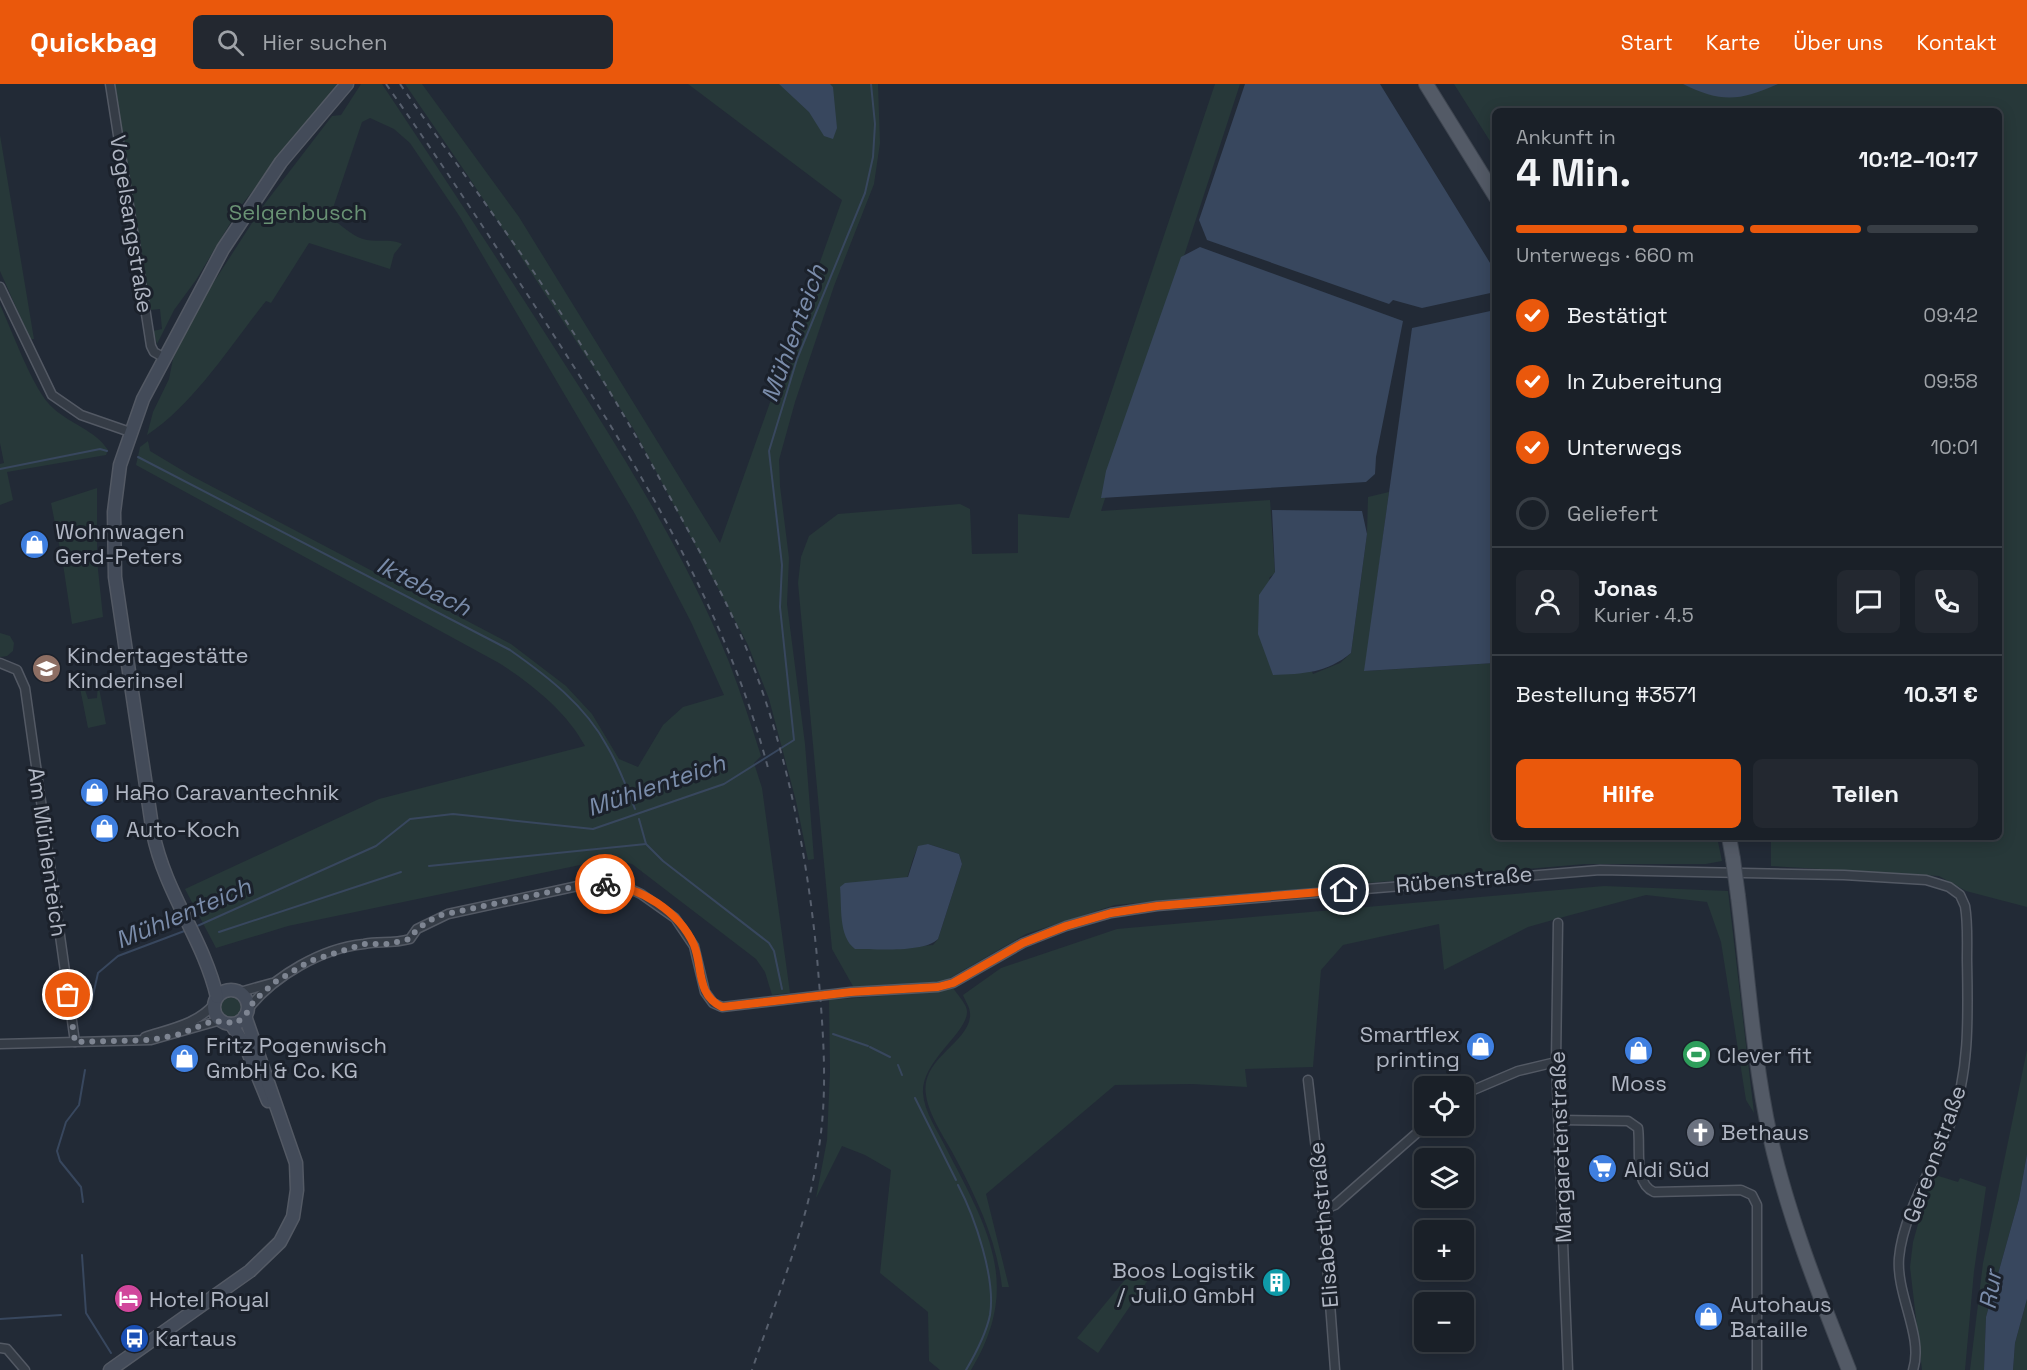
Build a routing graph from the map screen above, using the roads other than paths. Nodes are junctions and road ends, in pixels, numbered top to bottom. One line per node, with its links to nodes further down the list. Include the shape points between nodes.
1 (111, 84): 6 (street, Vogelsangstraße, via 151,346)
2 (347, 84): 6 (main road, via 254,199)
3 (1426, 84): 4 (main road)
4 (1492, 191)
5 (0, 287): 7 (street, via 52,395 81,415)
6 (163, 357): 7 (main road)
7 (130, 432): 12 (main road, via 120,465 114,512 118,602 158,860)
8 (0, 663): 18 (street, Am Mühlenteich, via 11,666 25,687)
9 (1730, 840): 34 (main road, bridge, via 1760,1081 1771,1137 1786,1197)
10 (1963, 899): 13 (street, Rübenstraße, via 1949,887 1926,880 1767,873 1554,872 1133,909 1049,932 953,983 938,987 851,992 722,1007 705,992 694,946 675,918 626,886 587,884 437,916 417,929 410,939 332,952); 35 (street, Gereonstraße, via 1967,1041 1963,1078 1950,1124 1906,1228 1899,1259 1904,1302 1915,1341)
11 (1558, 923): 21 (street, Margaretenstraße)
12 (194, 937): 14 (main road); 15 (main road, via 214,982)
13 (275, 982): 14 (street, Rübenstraße); 16 (street, Rübenstraße)
14 (235, 991): 15 (main road); 16 (main road, via 247,999)
15 (216, 1000): 17 (main road, via 214,1010); 19 (street, via 208,1011 189,1022)
16 (247, 1012): 17 (main road); 26 (main road, via 296,1163)
17 (226, 1022): 19 (street); 26 (main road, via 246,1047)
18 (75, 1042): 19 (street); 20 (street)
19 (130, 1042)
20 (0, 1044)
21 (1556, 1062): 23 (street, via 1518,1071); 24 (street, Margaretenstraße)
22 (1308, 1080): 27 (street, Elisabethstraße)
23 (1474, 1091)
24 (1559, 1120): 32 (street, Margaretenstraße); 33 (street, via 1628,1121 1638,1128 1641,1180 1646,1189 1741,1190 1752,1195 1757,1205)
25 (1414, 1136): 27 (street, via 1335,1205)
26 (297, 1181): 30 (main road, via 293,1217 271,1253)
27 (1323, 1210): 31 (street, Elisabethstraße)
28 (0, 1348): 29 (street, via 7,1350)
29 (25, 1370)
30 (110, 1370)
31 (1335, 1370)
32 (1568, 1370)
33 (1757, 1370)
34 (1849, 1370)
35 (1913, 1370)

